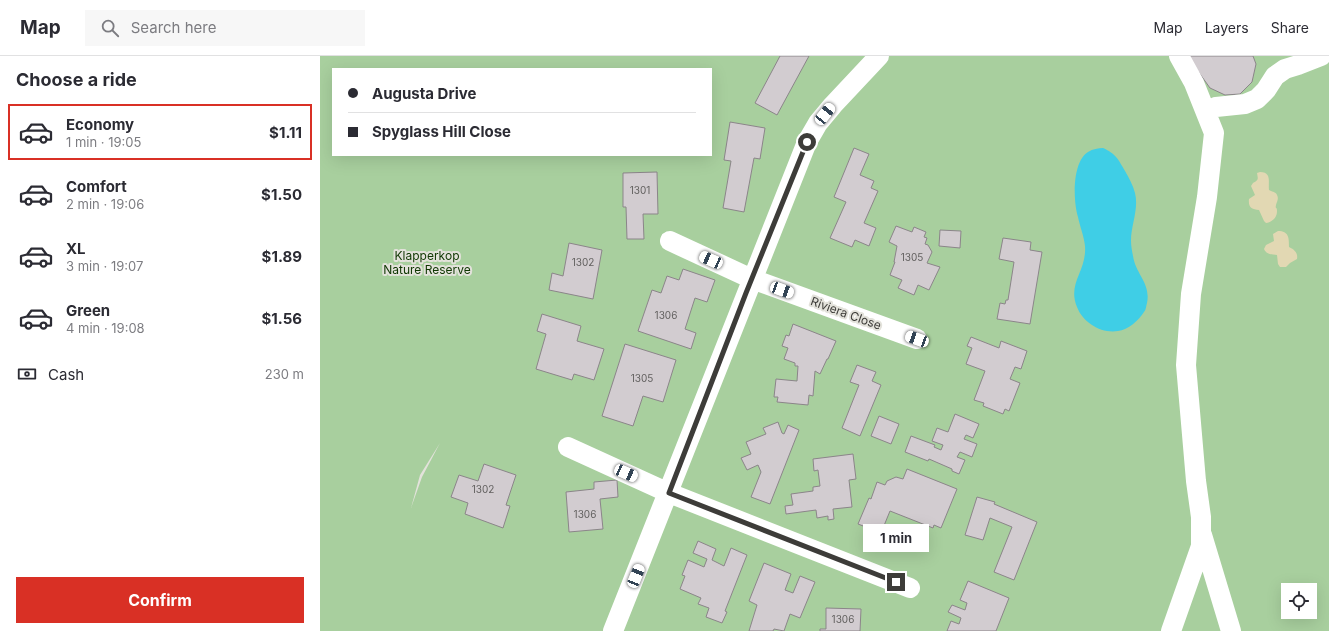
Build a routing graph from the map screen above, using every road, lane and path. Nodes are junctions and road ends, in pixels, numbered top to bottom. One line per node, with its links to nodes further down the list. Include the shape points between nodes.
1 (879, 56): 6 (street, via 832,105 807,142)
2 (1179, 56): 4 (street)
3 (1321, 56): 4 (street, via 1285,69 1275,76 1257,99 1245,104 1216,107)
4 (1206, 112): 10 (street, via 1214,133 1207,197 1191,294 1186,365)
5 (670, 241): 6 (street, Riviera Close)
6 (752, 279): 7 (street, Riviera Close); 9 (street)
7 (917, 339)
8 (568, 447): 9 (street)
9 (669, 493): 11 (street); 12 (street)
10 (1202, 535): 13 (street, via 1201,546); 14 (street)
11 (910, 588)
12 (613, 631)
13 (1171, 631)
14 (1231, 631)

